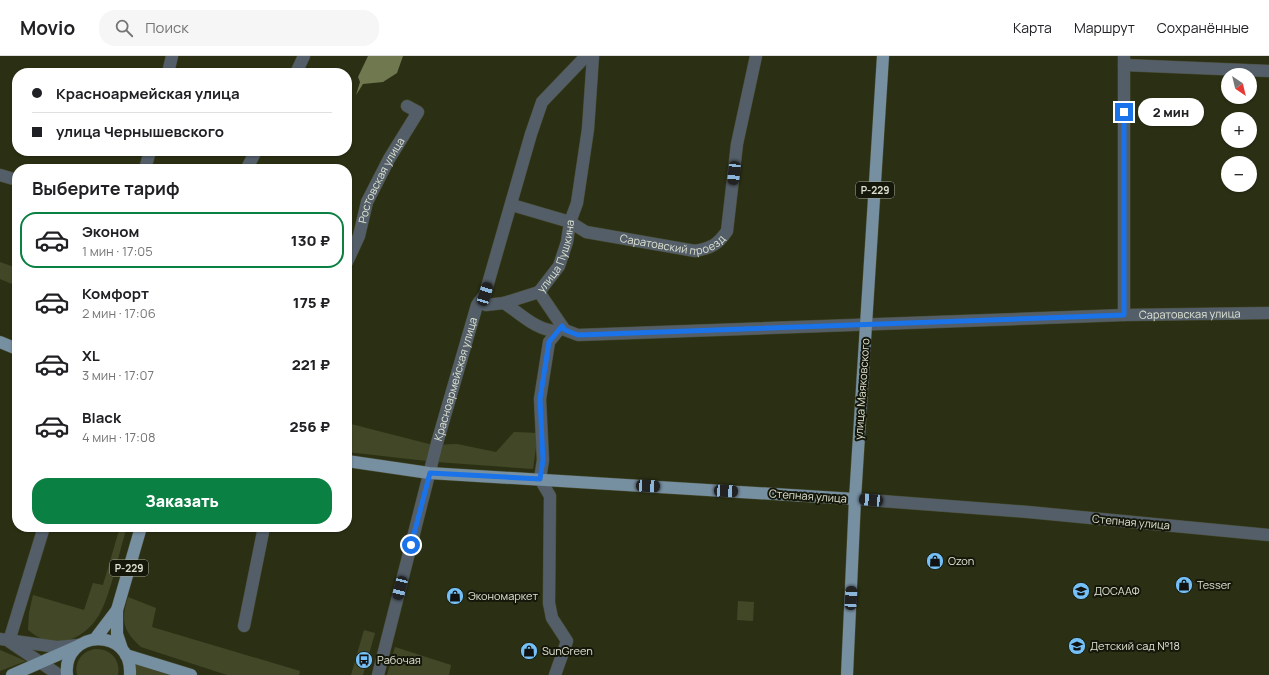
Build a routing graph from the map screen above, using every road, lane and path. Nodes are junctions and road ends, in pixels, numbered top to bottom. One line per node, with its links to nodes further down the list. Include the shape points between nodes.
1 (172, 56): 8 (street)
2 (304, 56): 9 (street)
3 (586, 56): 14 (street, Красноармейская улица, via 542,102)
4 (593, 56): 15 (street, улица Пушкина, via 588,129 577,203)
5 (756, 56): 15 (street, Саратовский проезд, via 737,144 727,231 719,242 695,251 586,232)
6 (883, 56): 22 (main road, улица Маяковского / Р-229)
7 (1124, 61): 10 (street); 21 (street)
8 (169, 68)
9 (298, 68)
10 (1269, 71)
11 (407, 106): 16 (street, Ростовская улица, via 418,112 389,159 367,202 359,236)
12 (0, 175): 13 (street)
13 (12, 179)
14 (512, 205): 15 (street, Саратовский проезд); 18 (street, Красноармейская улица, via 485,294)
15 (570, 222): 17 (street, улица Пушкина, via 559,266)
16 (352, 251)
17 (539, 292): 19 (street); 23 (street, улица Пушкина)
18 (479, 302): 19 (street, via 486,305); 27 (street, Красноармейская улица, via 436,442)
19 (504, 303): 23 (street, Саратовская улица, via 548,331)
20 (1269, 313): 21 (street, Саратовская улица)
21 (1124, 315): 22 (street, Саратовская улица)
22 (866, 325): 23 (street, Саратовская улица, via 578,335); 29 (main road, улица Маяковского / Р-229)
23 (560, 329): 28 (street, via 549,342 540,399 543,460)
24 (0, 342): 25 (main road)
25 (12, 347)
26 (352, 461): 27 (main road, Степная улица)
27 (430, 473): 28 (main road, Степная улица); 46 (street, Красноармейская улица)
28 (540, 479): 29 (main road, Степная улица); 47 (street, via 550,496 548,603 552,618 567,640)
29 (855, 499): 33 (street, Степная улица, via 1028,512); 48 (main road, улица Маяковского)
30 (42, 532): 37 (street)
31 (140, 532): 34 (main road, Р-229)
32 (263, 532): 35 (street)
33 (1269, 535)
34 (118, 610): 36 (main road, Р-229); 39 (main road, Р-229, via 117,634)
35 (244, 626)
36 (96, 639): 38 (main road); 39 (main road, via 109,640)
37 (5, 640): 38 (street, via 57,646); 40 (street)
38 (79, 645): 40 (main road); 43 (main road, via 70,657)
39 (124, 652): 44 (main road, Р-229, via 130,666); 45 (main road)
40 (40, 663): 41 (main road); 42 (street)
41 (12, 675)
42 (59, 675)
43 (67, 675)
44 (130, 675)
45 (191, 675)
46 (378, 675)
47 (555, 675)
48 (847, 675)

